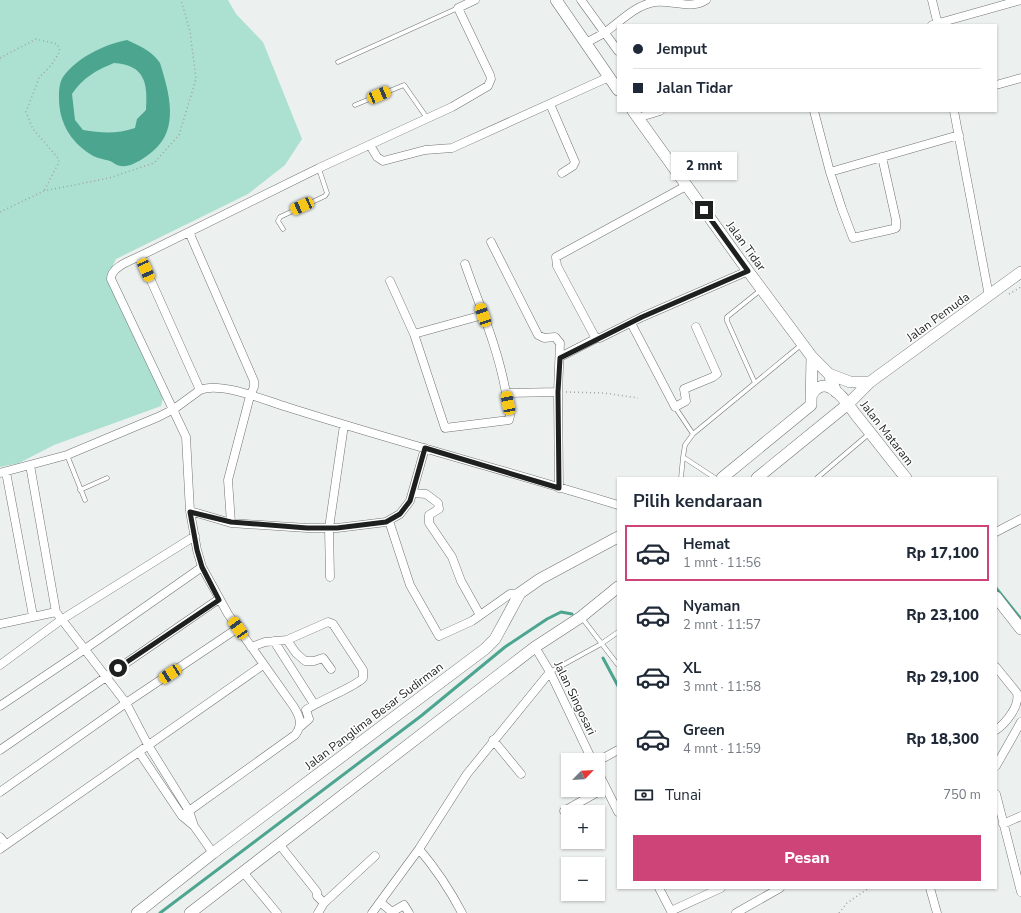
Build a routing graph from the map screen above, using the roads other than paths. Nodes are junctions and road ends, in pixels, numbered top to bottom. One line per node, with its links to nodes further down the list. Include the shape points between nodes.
1 (475, 0): 7 (street)
2 (556, 0): 10 (main road)
3 (581, 0): 9 (street)
4 (706, 0): 9 (street, via 689,5 666,1 652,3 639,8)
5 (932, 0): 8 (street)
6 (1021, 0): 8 (street)
7 (458, 8): 12 (lane); 23 (street, via 491,79 483,90)
8 (936, 24)
9 (604, 33): 10 (street); 11 (street)
10 (585, 43): 13 (main road)
11 (617, 50)
12 (338, 62)
13 (608, 77): 16 (main road); 17 (street)
14 (1021, 78): 15 (street)
15 (997, 85)
16 (617, 89)
17 (550, 104): 25 (street, via 448,149 425,150 383,161 377,157); 29 (street, via 574,162 573,166)
18 (355, 105): 23 (lane, via 404,85)
19 (652, 112): 22 (street)
20 (814, 112): 28 (street)
21 (954, 112): 24 (street)
22 (635, 114): 30 (main road, Jalan Tidar)
23 (427, 119): 25 (street)
24 (959, 135): 26 (street); 40 (street)
25 (370, 145): 27 (street)
26 (882, 157): 28 (street); 28 (street, via 896,220 896,228 893,230 853,238)
27 (319, 168): 31 (lane, via 327,194 280,216 278,221); 32 (street)
28 (830, 172)
29 (562, 173)
30 (686, 186): 36 (main road, Jalan Tidar); 45 (street, via 556,257 557,266)
31 (283, 229)
32 (190, 232): 34 (street); 56 (street, via 254,381)
33 (491, 242): 48 (street, via 538,335 559,340)
34 (140, 256): 52 (street); 60 (street, via 117,268 111,274 111,279)
35 (465, 264): 41 (street)
36 (748, 271): 39 (main road, Jalan Tidar); 42 (street)
37 (1021, 272): 40 (main road, Jalan Pemuda)
38 (390, 281): 44 (street)
39 (762, 289): 46 (main road, Jalan Tidar); 51 (lane, via 727,317)
40 (989, 296): 50 (main road, Jalan Pemuda)
41 (483, 315): 44 (street); 55 (street, via 497,355)
42 (631, 323): 45 (street); 59 (street)
43 (696, 327): 59 (street, via 717,374 684,389 686,401)
44 (414, 334): 55 (street, via 445,428 509,420)
45 (597, 338): 48 (street)
46 (803, 344): 47 (main road, Jalan Tidar); 51 (lane)
47 (812, 356): 49 (main road, Jalan Tidar); 57 (main road)
48 (560, 358): 53 (street)
49 (829, 374): 50 (main road, via 850,382); 54 (main road)
50 (870, 382): 58 (main road, Jalan Pemuda)
51 (755, 383): 63 (lane)
52 (200, 390): 56 (street, via 206,387 215,388); 60 (street)
53 (558, 392): 55 (street); 76 (street)
54 (836, 392): 57 (main road, via 829,387 820,386); 58 (main road, Jalan Mataram)
55 (506, 393)
56 (250, 396): 61 (street); 84 (street, via 228,480)
57 (811, 396): 71 (main road, via 811,405)
58 (848, 404): 62 (main road, Jalan Mataram); 72 (main road, Jalan Pemuda)
59 (675, 407): 63 (lane)
60 (174, 409): 65 (street); 81 (street, via 186,437)
61 (344, 425): 64 (street); 85 (street)
62 (870, 433): 73 (lane); 74 (main road, Jalan Mataram)
63 (693, 434): 66 (lane, via 685,446)
64 (425, 448): 76 (street); 78 (street)
65 (67, 455): 67 (street); 77 (lane)
66 (683, 457): 69 (lane); 70 (lane)
67 (30, 465): 68 (street); 95 (street)
68 (3, 473): 97 (street)
69 (681, 477)
70 (713, 477)
71 (723, 477)
72 (757, 477)
73 (818, 477)
74 (905, 477)
75 (107, 478): 77 (lane)
76 (559, 488): 80 (street)
77 (80, 490): 79 (lane)
78 (412, 493): 83 (street, via 410,501 400,514); 96 (street, via 426,494 438,503 440,509 428,515 429,523 452,557 461,581)
79 (85, 500)
80 (617, 505)
81 (190, 512): 84 (street); 87 (street)
82 (1021, 520): 86 (street)
83 (389, 521): 85 (street); 96 (street, via 410,585 439,636)
84 (231, 522): 85 (street)
85 (329, 528): 90 (street)
86 (997, 532)
87 (195, 536): 89 (street); 99 (street)
88 (617, 539): 92 (main road, Jalan Panglima Besar Sudirman, via 540,579)
89 (202, 567): 94 (street); 109 (street)
90 (330, 577)
91 (617, 588): 98 (main road)
92 (520, 593): 96 (street, via 510,594); 145 (main road, Jalan Panglima Besar Sudirman, via 495,639 485,649)
93 (997, 598): 102 (main road)
94 (219, 600): 101 (street); 116 (street)
95 (56, 612): 97 (street); 99 (street)
96 (480, 615)
97 (33, 616): 100 (street)
98 (581, 617): 106 (lane); 108 (main road)
99 (61, 620): 109 (street); 112 (street)
100 (0, 624)
101 (238, 628): 107 (street); 117 (street)
102 (1021, 629)
103 (617, 633): 106 (lane)
104 (287, 640): 105 (street); 114 (street, via 301,658 309,662 323,658); 118 (street, via 331,622 363,670 363,678 358,683)
105 (274, 641): 107 (street); 118 (street)
106 (601, 644): 111 (lane); 115 (lane)
107 (251, 647): 110 (street)
108 (536, 647): 115 (street, Jalan Singosari); 142 (main road)
109 (85, 650): 116 (street); 119 (street)
110 (263, 664): 121 (street, via 294,707 301,720); 124 (street)
111 (617, 664)
112 (0, 665)
113 (997, 668): 122 (street, via 1017,693 1018,698 1017,704)
114 (331, 669)
115 (550, 672): 123 (street); 128 (street, Jalan Singosari)
116 (105, 676): 117 (street); 125 (street)
117 (126, 703): 124 (street); 133 (street)
118 (314, 704): 121 (street, via 305,711 309,721)
119 (0, 706)
120 (1021, 722): 130 (street)
121 (301, 726): 138 (street, via 295,735)
122 (997, 729)
123 (493, 740): 131 (street); 144 (street, via 467,774)
124 (148, 745): 127 (street); 138 (street)
125 (0, 750)
126 (617, 751): 129 (street)
127 (139, 752): 138 (street); 143 (street)
128 (589, 753)
129 (605, 757)
130 (997, 764)
131 (521, 774)
132 (605, 788): 137 (street)
133 (0, 792)
134 (589, 797): 136 (street)
135 (997, 798): 140 (street)
136 (575, 805)
137 (617, 810)
138 (185, 813): 145 (street)
139 (1021, 816): 140 (street)
140 (1003, 824): 152 (street)
141 (0, 837): 143 (street)
142 (279, 844): 147 (main road); 154 (street)
143 (3, 846)
144 (419, 849): 153 (street); 162 (street, via 446,885)
145 (213, 853): 156 (main road, Jalan Panglima Besar Sudirman)
146 (375, 856): 154 (street)
147 (243, 872): 157 (main road); 158 (street)
148 (660, 889): 155 (street)
149 (720, 889): 155 (street)
150 (778, 889): 163 (street)
151 (930, 889): 164 (street)
152 (1021, 892)
153 (380, 902): 160 (street); 161 (street, via 392,912 404,904)
154 (324, 903): 159 (street)
155 (672, 912)
156 (137, 913)
157 (190, 913)
158 (277, 913)
159 (318, 913)
160 (372, 913)
161 (409, 913)
162 (462, 913)
163 (736, 913)
164 (937, 913)

